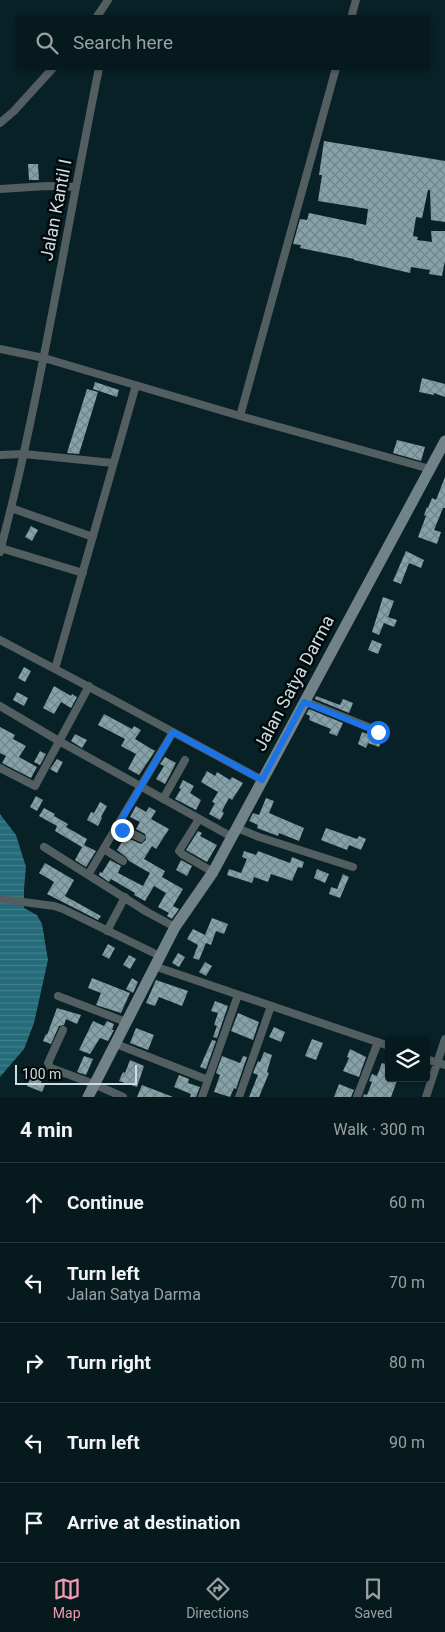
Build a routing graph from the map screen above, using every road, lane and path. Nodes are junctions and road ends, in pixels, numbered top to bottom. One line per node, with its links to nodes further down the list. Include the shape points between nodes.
1 (108, 0): 3 (street)
2 (356, 0): 4 (street)
3 (98, 15)
4 (352, 15)
5 (51, 70): 8 (street)
6 (99, 70): 9 (street, Jalan Kantil I)
7 (335, 70): 14 (street)
8 (0, 123)
9 (75, 188): 10 (street); 12 (street, Jalan Kantil I)
10 (0, 189)
11 (0, 348): 12 (street)
12 (44, 358): 13 (street); 16 (street, Jalan Kantil I)
13 (136, 385): 14 (street); 18 (street)
14 (240, 416): 19 (street)
15 (445, 442): 19 (main road, Jalan Satya Darma)
16 (24, 454): 17 (street); 18 (street); 20 (street, Jalan Kantil I)
17 (0, 455)
18 (114, 464): 21 (street)
19 (430, 470): 27 (main road, Jalan Satya Darma)
20 (11, 508): 21 (street); 22 (street, Jalan Kantil I)
21 (94, 537): 23 (street)
22 (1, 550): 23 (street)
23 (83, 572): 25 (street)
24 (0, 640): 25 (street)
25 (55, 669): 26 (street)
26 (89, 686): 29 (street); 31 (street)
27 (304, 702): 30 (street); 34 (main road, Jalan Satya Darma)
28 (0, 706): 31 (street)
29 (173, 732): 34 (street); 35 (street)
30 (378, 732)
31 (59, 741): 33 (street, via 35,786); 35 (street)
32 (186, 760): 36 (street)
33 (0, 768)
34 (262, 780): 39 (main road, Jalan Satya Darma)
35 (140, 786): 36 (street); 38 (street)
36 (163, 799): 37 (street)
37 (199, 819): 39 (street); 45 (street, via 179,850)
38 (117, 827): 40 (street); 42 (street)
39 (234, 832): 44 (street); 45 (main road, Jalan Satya Darma)
40 (141, 838)
41 (44, 848): 46 (street)
42 (104, 849): 43 (street); 46 (street)
43 (123, 861)
44 (353, 867)
45 (213, 872): 49 (main road, Jalan Satya Darma)
46 (88, 875): 47 (street)
47 (125, 897): 49 (street); 50 (street)
48 (0, 899): 50 (street, via 64,909)
49 (175, 927): 51 (main road, Jalan Satya Darma)
50 (107, 931): 51 (street)
51 (157, 961): 52 (street); 55 (main road, Jalan Satya Darma)
52 (238, 995): 54 (street); 62 (street)
53 (58, 996): 55 (street)
54 (271, 1006): 58 (street); 67 (street)
55 (126, 1022): 59 (main road, Jalan Satya Darma)
56 (63, 1030): 63 (street, via 48,1063 50,1068)
57 (445, 1039): 61 (street)
58 (378, 1042): 60 (street); 68 (street)
59 (116, 1044): 62 (street); 63 (main road, Jalan Satya Darma)
60 (385, 1045)
61 (441, 1064): 69 (street)
62 (208, 1080): 66 (street)
63 (94, 1084): 64 (main road, Jalan Satya Darma); 65 (street)
64 (88, 1097)
65 (123, 1097)
66 (203, 1097)
67 (239, 1097)
68 (357, 1097)
69 (426, 1097)

